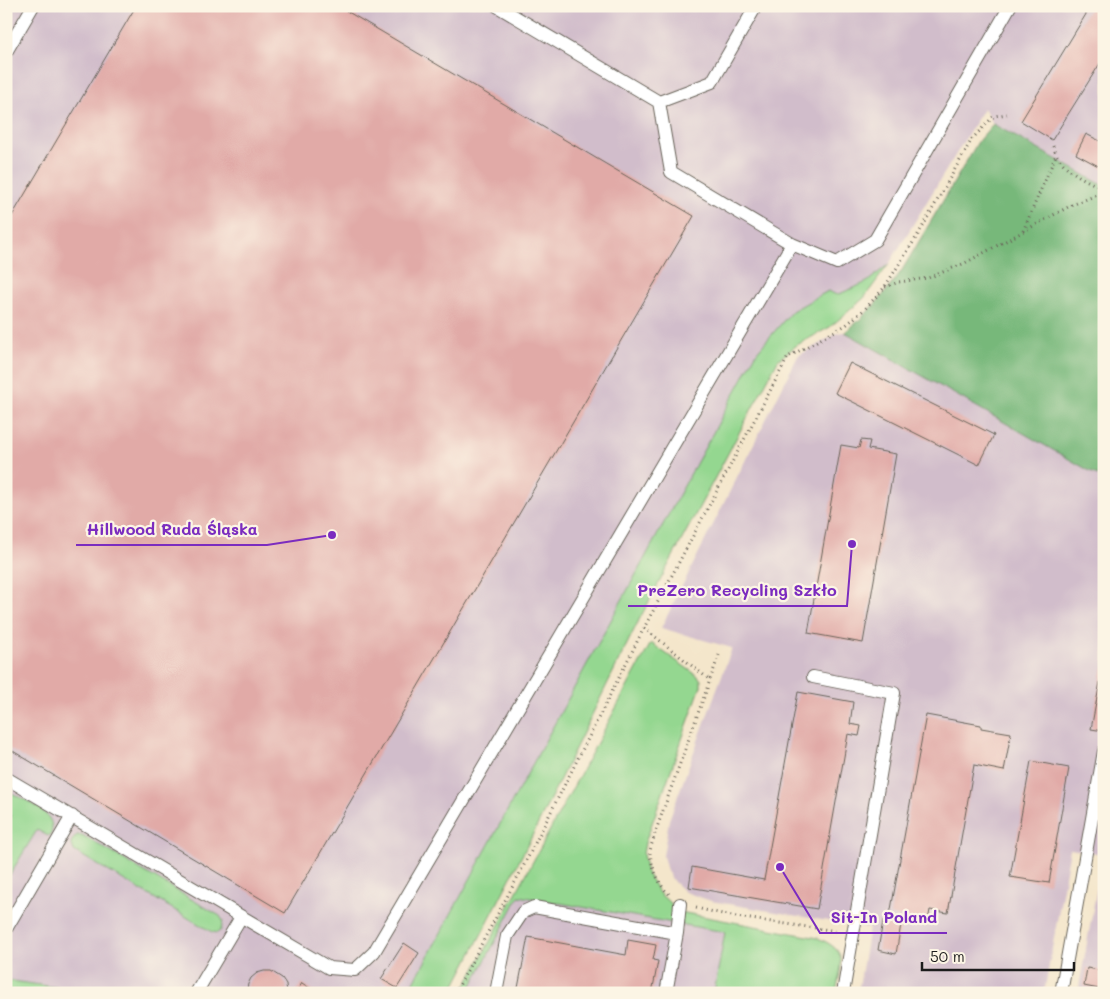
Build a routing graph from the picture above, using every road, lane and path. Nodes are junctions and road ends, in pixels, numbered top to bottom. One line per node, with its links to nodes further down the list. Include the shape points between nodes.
1 (33, 6): 5 (lane)
2 (497, 6): 6 (lane)
3 (756, 6): 6 (lane, via 712,82)
4 (1010, 6): 12 (lane, via 876,240 837,263)
5 (6, 52)
6 (659, 102): 12 (lane, via 671,172)
7 (1007, 114): 13 (path, via 994,116 972,139)
8 (1053, 146): 9 (path)
9 (1056, 155): 10 (path, via 1067,168); 11 (path)
10 (1104, 190): 11 (path)
11 (1023, 232): 13 (path, via 938,274)
12 (792, 244): 22 (lane, via 374,952 355,970 330,968)
13 (884, 288): 14 (path, via 846,324 788,357)
14 (644, 628): 17 (path); 27 (path, via 521,871)
15 (719, 655): 17 (path)
16 (813, 677): 25 (lane, via 894,694)
17 (710, 680): 21 (path, via 650,852 655,872 665,890)
18 (1104, 751): 31 (lane)
19 (6, 778): 20 (lane)
20 (72, 816): 22 (lane); 23 (lane)
21 (680, 904): 24 (lane); 25 (path, via 736,917)
22 (241, 917): 26 (lane)
23 (6, 929)
24 (677, 933): 28 (lane, via 534,907 523,912 507,936); 29 (lane)
25 (853, 934): 30 (lane)
26 (196, 993)
27 (455, 993)
28 (496, 993)
29 (666, 993)
30 (843, 993)
31 (1061, 993)

